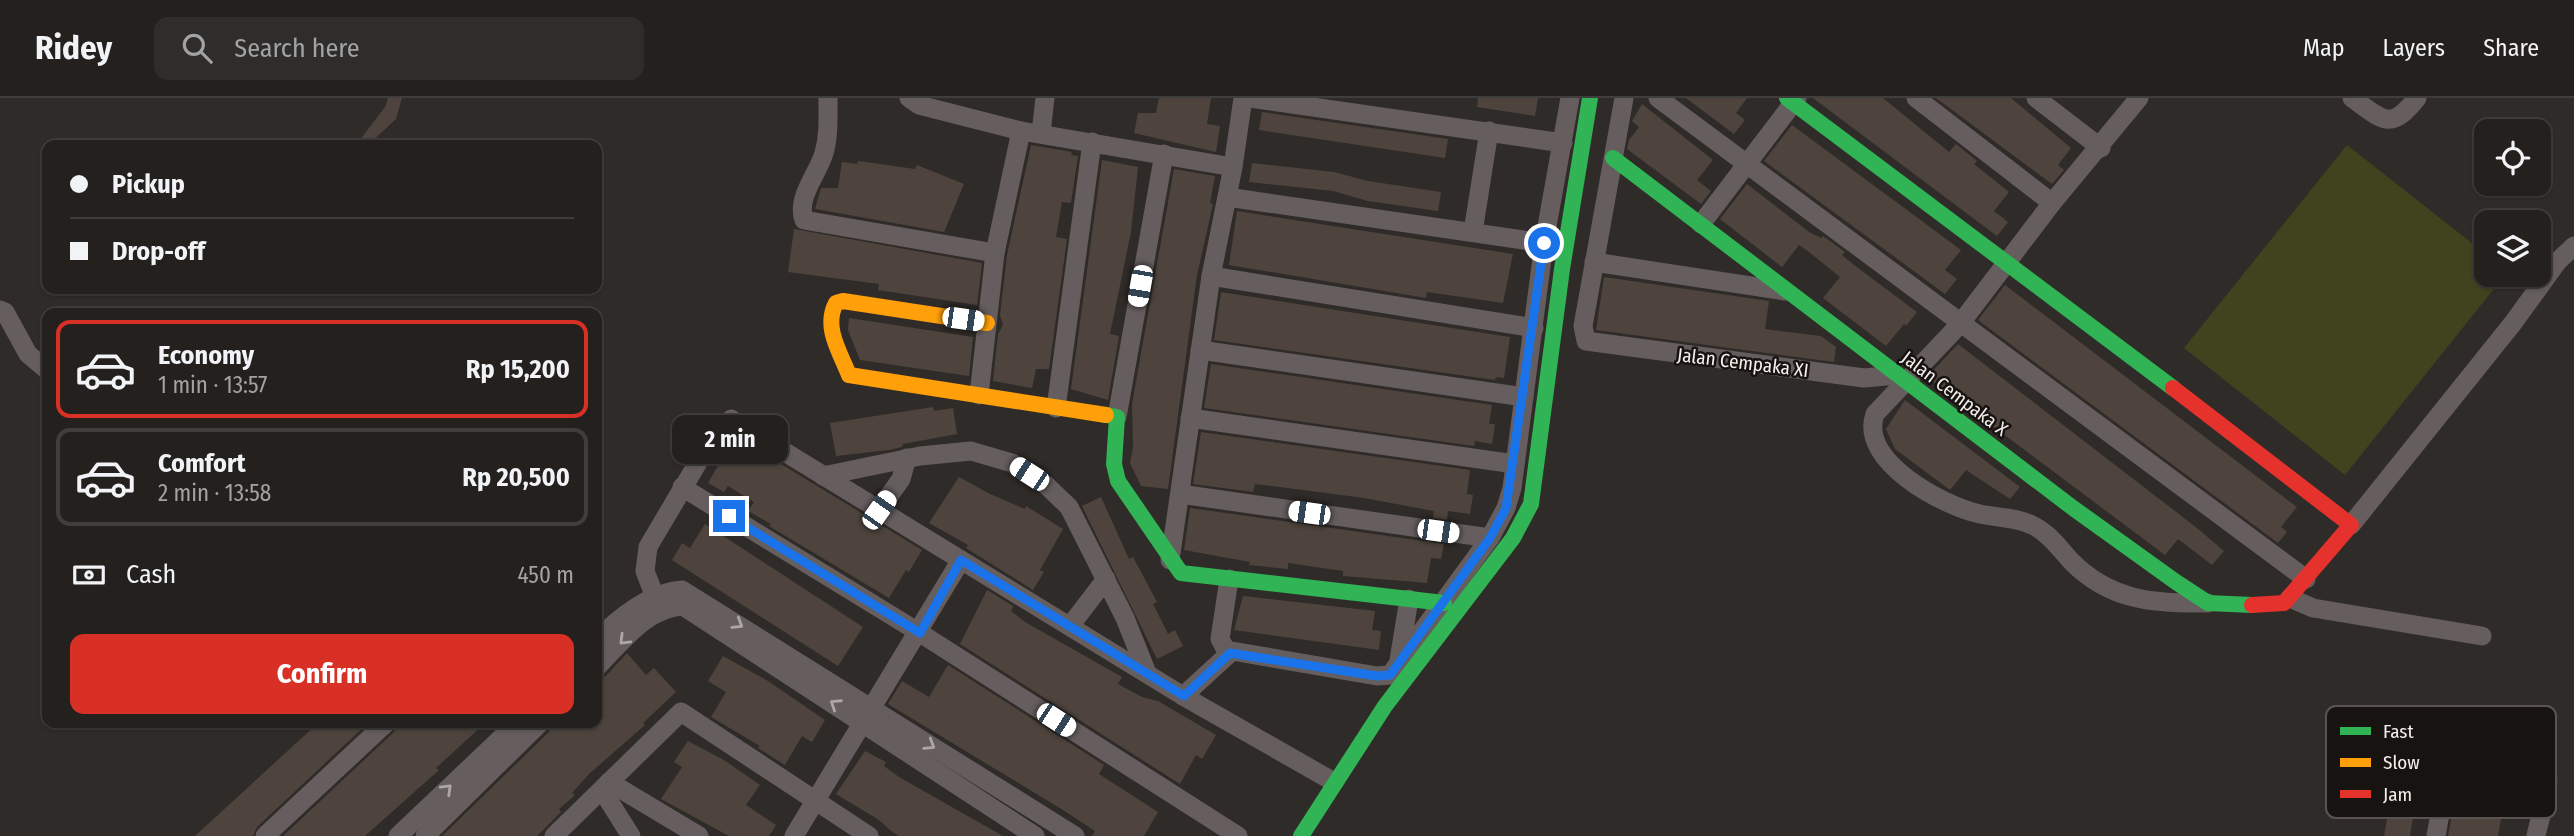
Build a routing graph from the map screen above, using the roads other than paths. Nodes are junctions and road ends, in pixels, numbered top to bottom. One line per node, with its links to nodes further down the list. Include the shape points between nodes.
1 (828, 98): 36 (street, via 826,143 805,196 804,220)
2 (909, 98): 16 (street, via 919,105)
3 (1045, 98): 18 (street)
4 (1243, 98): 25 (street)
5 (1250, 98): 17 (street)
6 (1570, 98): 20 (street)
7 (1590, 98): 27 (street)
8 (1624, 98): 23 (street)
9 (1658, 98): 24 (street)
10 (1916, 98): 29 (street)
11 (2036, 98): 21 (street)
12 (2139, 98): 21 (street)
13 (2352, 98): 14 (street, via 2389,119 2402,117)
14 (2417, 98)
15 (1792, 100): 24 (street); 38 (street)
16 (1021, 131): 18 (street); 36 (street)
17 (1489, 131): 20 (street); 33 (street)
18 (1041, 133): 19 (street)
19 (1092, 142): 22 (street); 50 (street)
20 (1563, 143): 26 (street)
21 (2101, 148): 29 (street)
22 (1164, 154): 25 (street); 51 (street)
23 (1613, 158): 32 (street, Jalan Cempaka X); 37 (street)
24 (1747, 166): 32 (street); 43 (street)
25 (1233, 167): 28 (street)
26 (1555, 184): 27 (street); 30 (street)
27 (1575, 187): 31 (street)
28 (1227, 197): 33 (street); 39 (street)
29 (2052, 203): 38 (street)
30 (1551, 205): 31 (street); 34 (street)
31 (1572, 208): 59 (street)
32 (1701, 224): 40 (street, Jalan Cempaka X)
33 (1473, 232): 34 (street)
34 (1544, 243): 44 (street)
35 (2574, 246): 61 (street)
36 (995, 253): 42 (street)
37 (1594, 262): 40 (street); 47 (street, Jalan Cempaka XI, via 1583,326 1589,343 1864,378)
38 (2006, 264): 43 (street); 61 (street)
39 (1211, 276): 44 (street); 45 (street)
40 (1786, 291): 47 (street, Jalan Cempaka X)
41 (0, 310): 46 (street, via 28,354)
42 (987, 323): 48 (street); 48 (street, via 843,301 830,313 849,375)
43 (1960, 324): 47 (street); 67 (street)
44 (1534, 328): 49 (street)
45 (1200, 349): 49 (street); 52 (street)
46 (42, 366)
47 (1900, 377): 72 (street, Jalan Cempaka X); 72 (street, via 1872,425 1875,445 1892,467 1952,504 2032,524 2093,582 2116,593 2141,601)
48 (979, 395): 50 (street)
49 (1524, 397): 54 (street)
50 (1056, 408): 51 (street)
51 (1117, 418): 64 (street, via 1114,464 1118,481)
52 (1190, 418): 54 (street); 57 (street)
53 (907, 458): 55 (street); 60 (street, via 901,479); 65 (street, via 971,451 1012,463 1069,507)
54 (1515, 464): 58 (street)
55 (822, 476): 56 (street, via 731,419); 60 (street)
56 (682, 487): 68 (street, via 645,555); 74 (street)
57 (1180, 494): 62 (street); 64 (street)
58 (1509, 500): 59 (street); 62 (street)
59 (1531, 504): 75 (street, via 1513,538)
60 (879, 510): 63 (street)
61 (2351, 525): 67 (street)
62 (1490, 538): 71 (street)
63 (961, 560): 73 (street); 74 (street)
64 (1170, 560): 66 (street, via 1184,573)
65 (1105, 579): 73 (street); 81 (street)
66 (1229, 579): 70 (street); 78 (street, via 1220,639)
67 (2306, 579): 69 (street)
68 (654, 597): 76 (street); 83 (street, one-way to 83, via 682,590 693,596)
69 (2290, 598): 72 (street, via 2266,606); 77 (street, via 2313,608)
70 (1409, 599): 71 (street); 80 (street)
71 (1444, 603): 75 (street)
72 (2208, 603)
73 (1070, 626): 81 (street)
74 (920, 633): 83 (street); 102 (street)
75 (1430, 634): 80 (street); 87 (street)
76 (602, 635)
77 (2482, 636)
78 (1230, 653): 80 (street, via 1377,676 1390,675); 82 (street)
79 (602, 662): 83 (street, one-way to 79, via 683,606 667,607 647,618)
80 (1399, 665)
81 (1147, 673): 82 (street)
82 (1184, 696): 87 (street)
83 (868, 715): 89 (street); 100 (street); 101 (street, one-way to 101)
84 (381, 728): 92 (street)
85 (524, 728): 93 (street, one-way to 85)
86 (524, 728): 94 (street)
87 (1334, 782): 103 (street)
88 (606, 786): 89 (street, via 681,712); 95 (street); 96 (street); 97 (street)
89 (816, 800): 98 (street); 99 (street)
90 (2439, 818): 104 (street)
91 (2539, 818): 105 (street)
92 (265, 836)
93 (398, 836)
94 (425, 836)
95 (554, 836)
96 (631, 836)
97 (699, 836)
98 (794, 836)
99 (869, 836)
100 (1035, 836)
101 (1075, 836)
102 (1238, 836)
103 (1301, 836)
104 (2436, 836)
105 (2536, 836)

